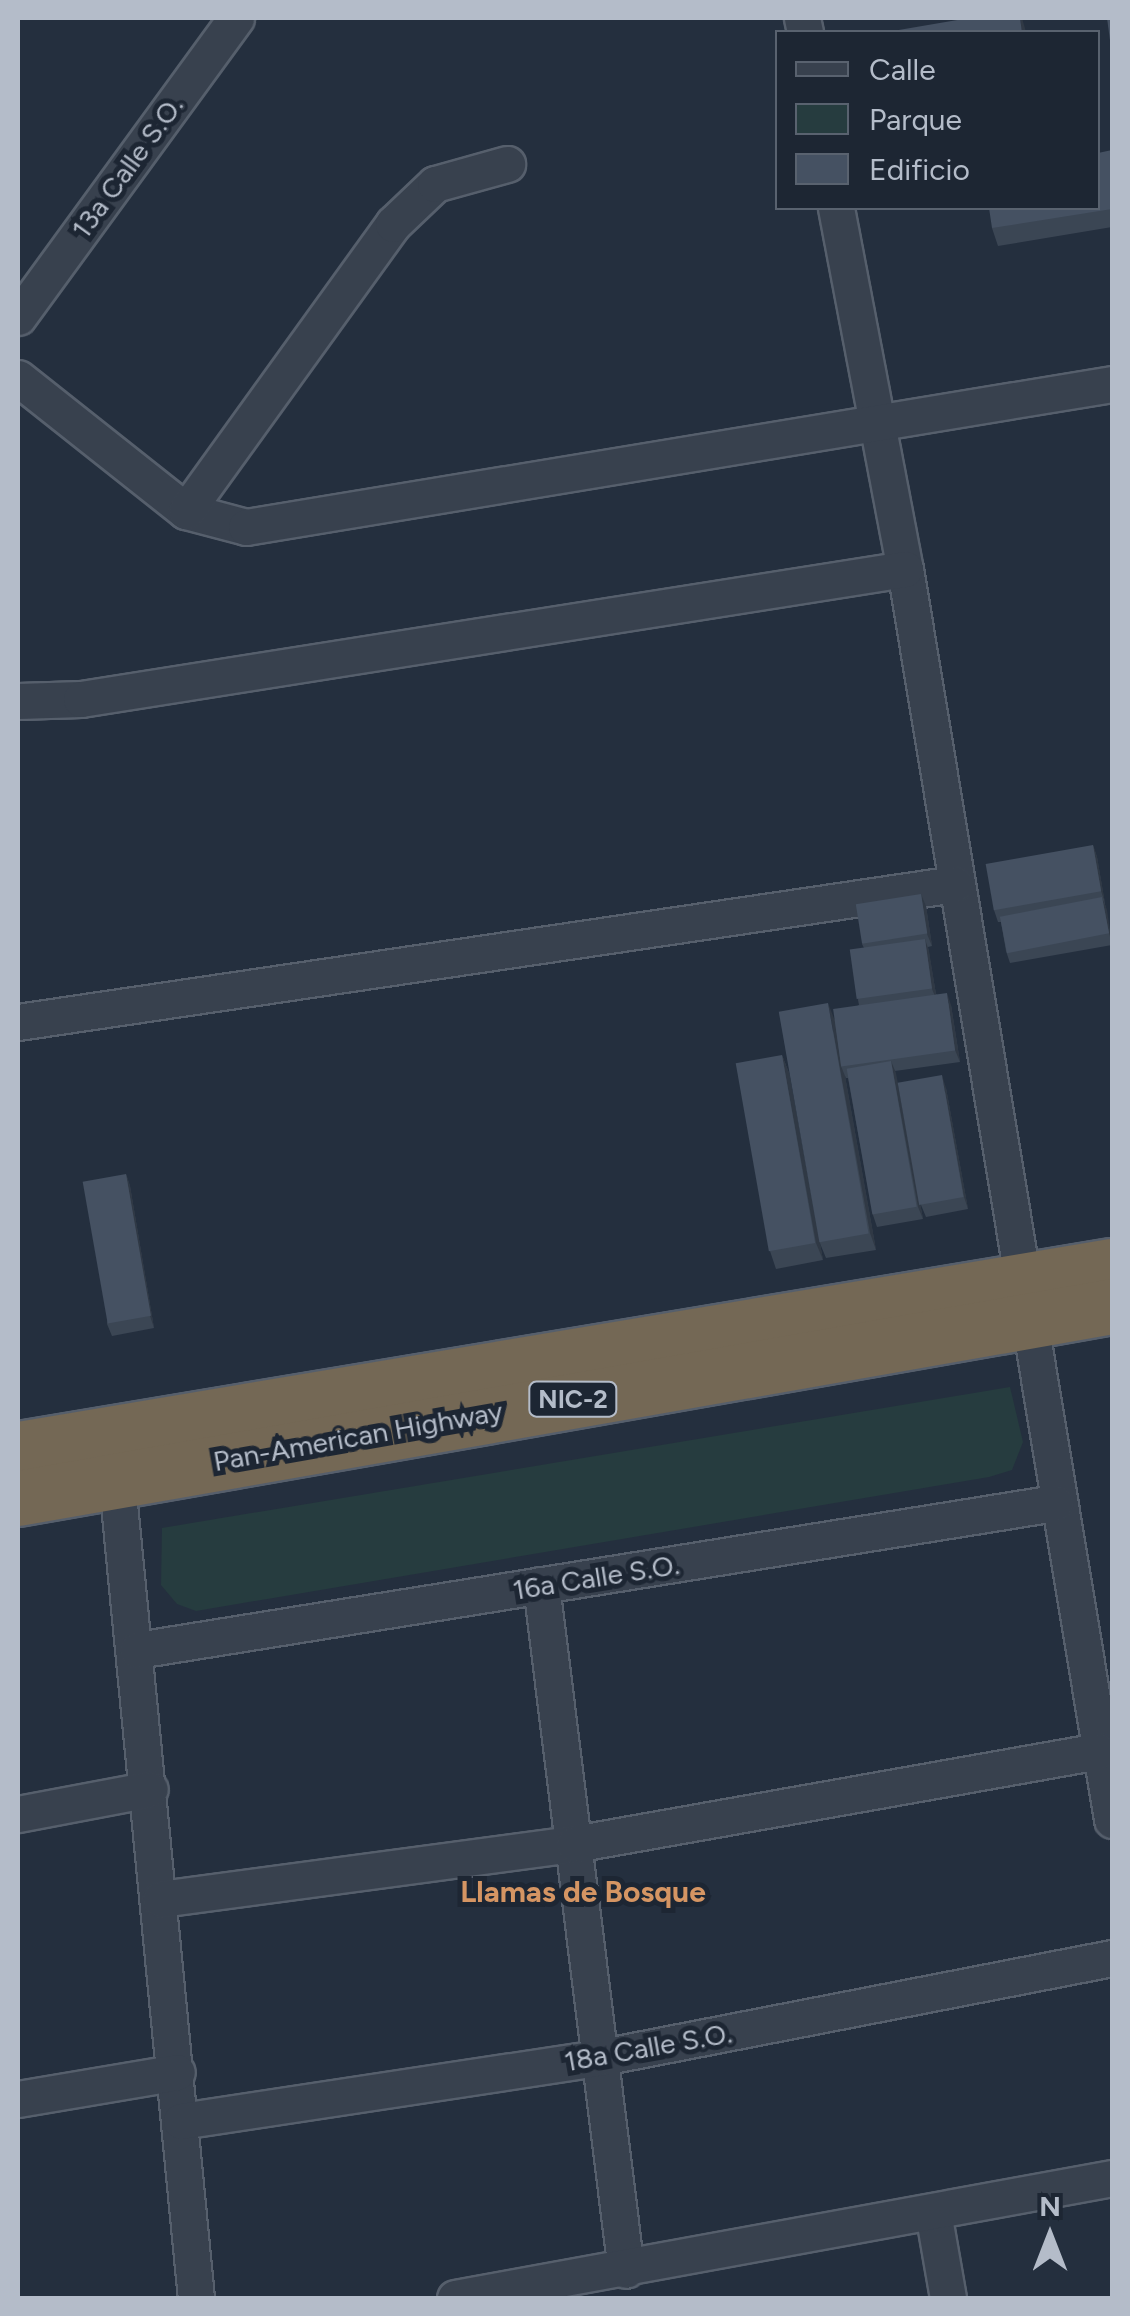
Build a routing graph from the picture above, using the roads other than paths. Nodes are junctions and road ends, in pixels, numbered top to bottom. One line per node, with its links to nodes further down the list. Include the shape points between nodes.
1 (236, 18): 4 (street, 13a Calle S.O.)
2 (507, 164): 8 (street, via 435,184 393,224)
3 (836, 210): 7 (street)
4 (18, 317)
5 (18, 378): 8 (street)
6 (1112, 384): 7 (street)
7 (876, 427): 8 (street, via 246,527); 9 (street)
8 (186, 511)
9 (906, 569): 10 (street, via 81,699); 11 (street)
10 (18, 701)
11 (955, 884): 12 (street); 14 (street)
12 (18, 1022)
13 (1112, 1266): 14 (highway, Pan-American Highway / NIC-2)
14 (1025, 1300): 15 (highway, Pan-American Highway / NIC-2); 17 (highway, Pan-American Highway / NIC-2); 19 (street)
15 (1112, 1306)
16 (18, 1449): 17 (highway, Pan-American Highway / NIC-2)
17 (114, 1456): 18 (highway, Pan-American Highway / NIC-2); 21 (street)
18 (18, 1498)
19 (1055, 1503): 20 (street, 16a Calle S.O.); 22 (street)
20 (541, 1586): 21 (street, 16a Calle S.O.); 26 (street)
21 (137, 1650): 23 (street)
22 (1099, 1751): 25 (street); 26 (street)
23 (150, 1789): 24 (street); 27 (street)
24 (18, 1814)
25 (1112, 1820)
26 (574, 1844): 27 (street); 29 (street)
27 (160, 1899): 30 (street)
28 (1112, 1958): 29 (street, 18a Calle S.O.)
29 (602, 2058): 32 (street, 18a Calle S.O.); 35 (street)
30 (177, 2072): 31 (street); 32 (street)
31 (18, 2100)
32 (181, 2121): 36 (street)
33 (1112, 2178): 34 (street)
34 (934, 2212): 35 (street); 38 (street)
35 (626, 2270): 37 (street)
36 (196, 2298)
37 (455, 2298)
38 (948, 2298)

